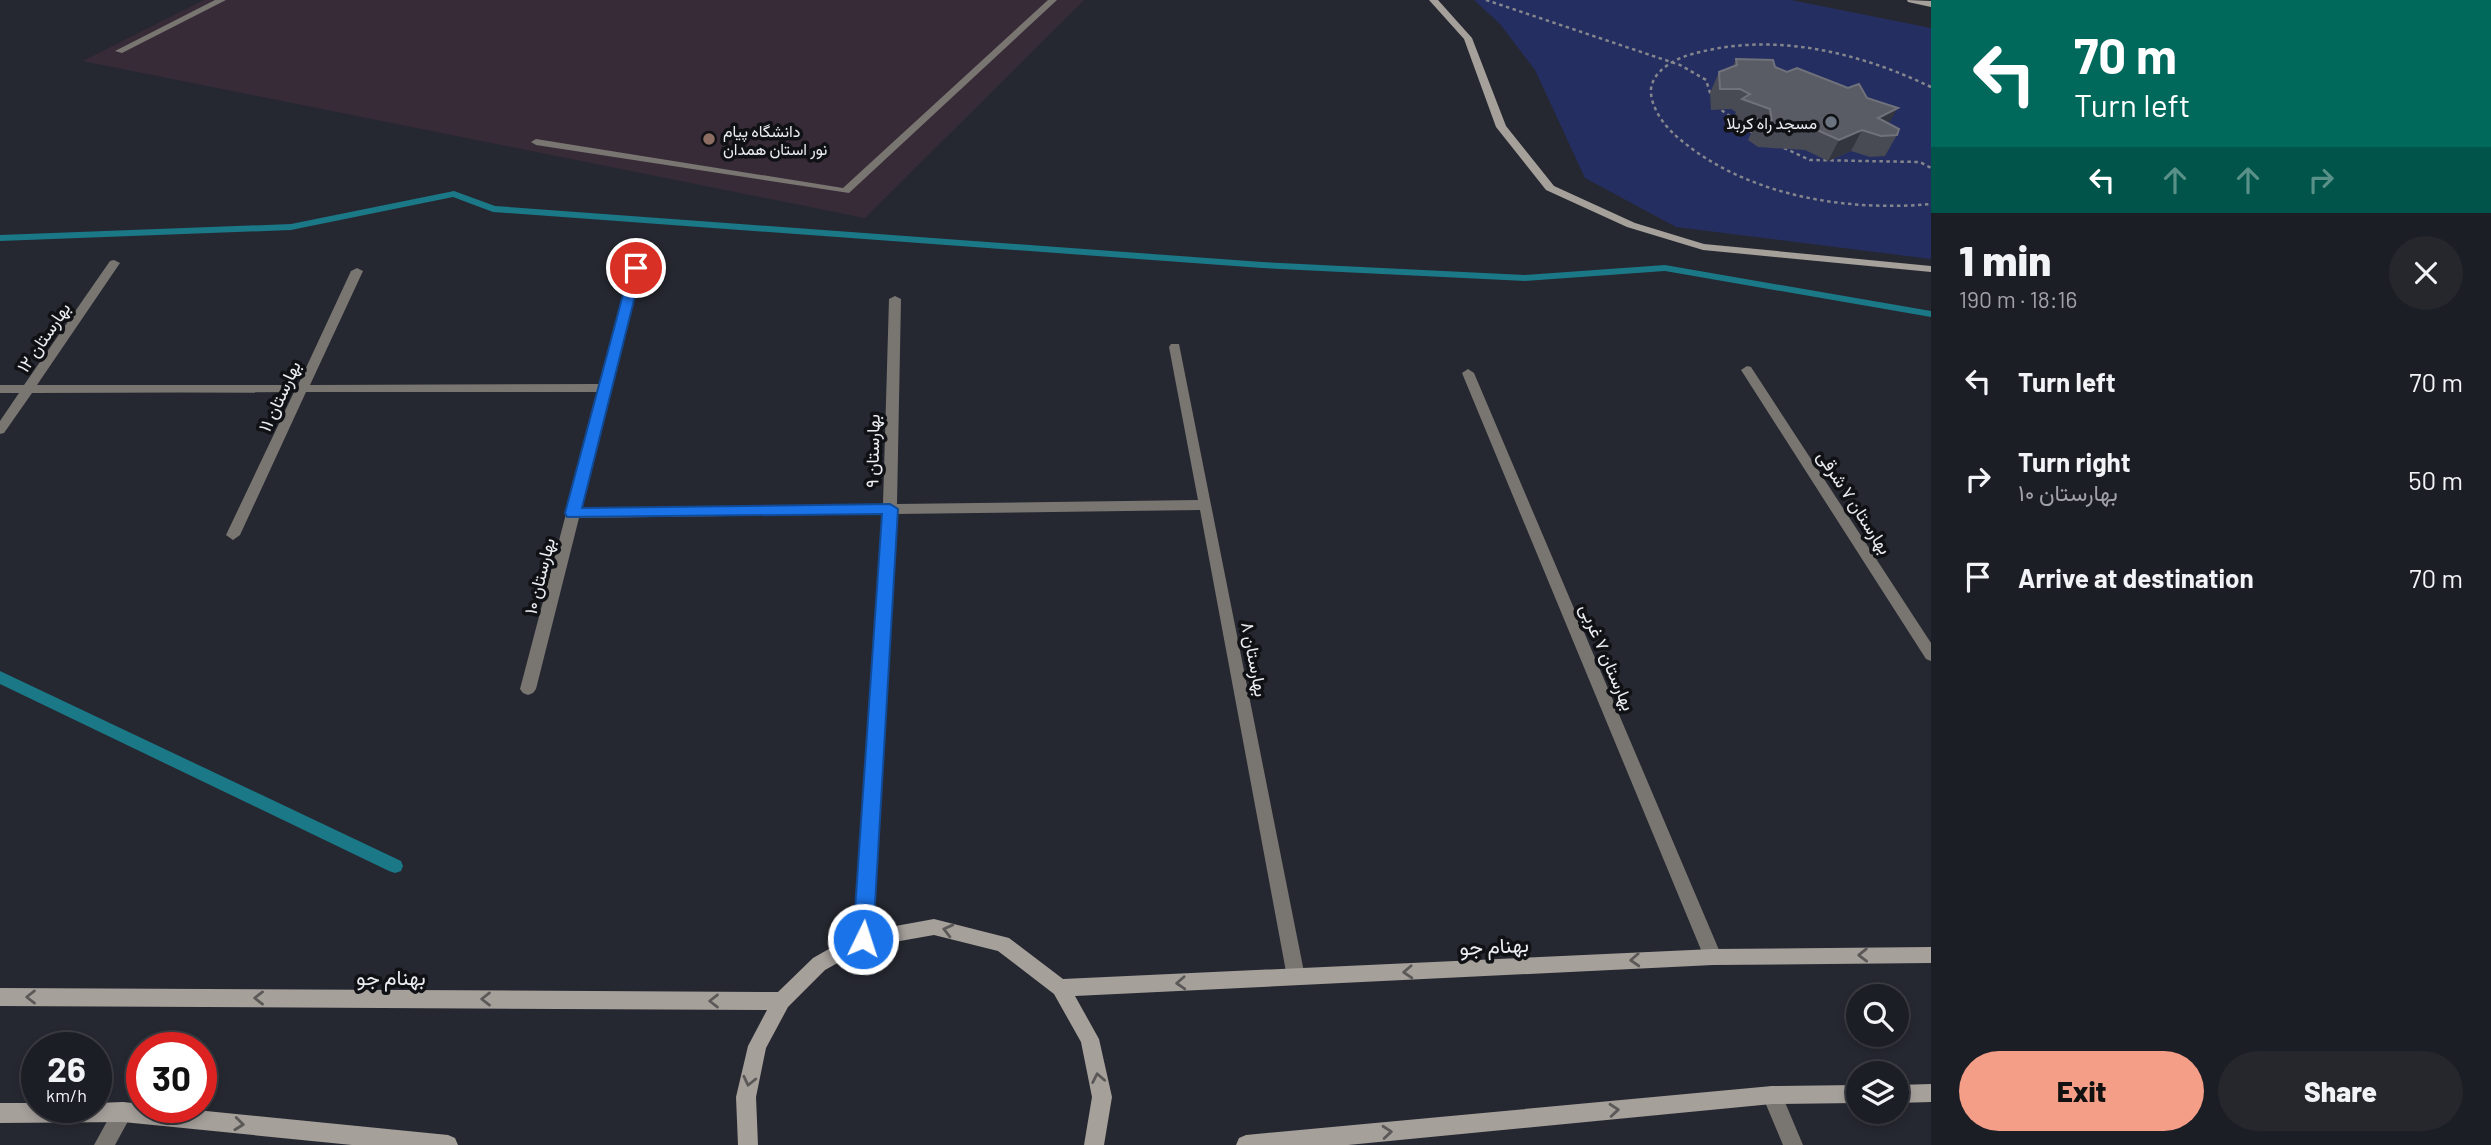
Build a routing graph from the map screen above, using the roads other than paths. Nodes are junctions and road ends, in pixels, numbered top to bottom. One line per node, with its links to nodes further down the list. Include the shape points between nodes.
1 (222, 0): 6 (street)
2 (1053, 0): 7 (street, via 845,191)
3 (1433, 0): 10 (main road, via 1468,38 1501,127 1550,188 1631,225 1703,247)
4 (1911, 0): 5 (main road)
5 (1931, 4)
6 (119, 51)
7 (537, 142)
8 (114, 263): 19 (street, بهارستان ۱۲)
9 (636, 268): 17 (street, بهارستان ۱۰)
10 (1931, 269)
11 (357, 271): 16 (street, بهارستان ۱۱)
12 (895, 299): 22 (street, بهارستان ۹)
13 (1175, 347): 21 (street, بهارستان ۸)
14 (1747, 370): 25 (street, بهارستان ۷ شرقی)
15 (1468, 373): 29 (street, بهارستان ۷ غربی)
16 (302, 388): 17 (street); 19 (street); 24 (street, بهارستان ۱۱)
17 (605, 388): 23 (street, بهارستان ۱۰)
18 (0, 389): 19 (street)
19 (28, 389): 20 (street, بهارستان ۱۲)
20 (0, 430)
21 (1205, 505): 22 (street); 30 (street, بهارستان ۸)
22 (890, 509): 23 (street); 27 (street, بهارستان ۹)
23 (573, 513): 26 (street, بهارستان ۱۰)
24 (233, 535)
25 (1931, 655)
26 (528, 689)
27 (863, 939): 31 (main road, one-way to 27, via 1003,944 934,927); 33 (main road, via 819,964)
28 (1931, 955): 29 (main road, بهنام جو, one-way to 29)
29 (1713, 957): 30 (main road, بهنام جو, one-way to 30)
30 (1296, 977): 31 (main road, بهنام جو, one-way to 31)
31 (1060, 988): 43 (main road, one-way to 31, via 1101,1097 1090,1039)
32 (0, 996): 33 (main road, بهنام جو, one-way to 32)
33 (782, 1001): 42 (main road, one-way to 42, via 757,1045 746,1097)
34 (1931, 1093): 36 (main road)
35 (1846, 1094): 37 (main road)
36 (1909, 1094)
37 (1772, 1095): 44 (main road, one-way to 37); 45 (street)
38 (123, 1112): 39 (main road); 40 (street); 41 (main road, one-way to 41)
39 (0, 1113)
40 (104, 1145)
41 (448, 1145)
42 (748, 1145)
43 (1094, 1145)
44 (1246, 1145)
45 (1793, 1145)

